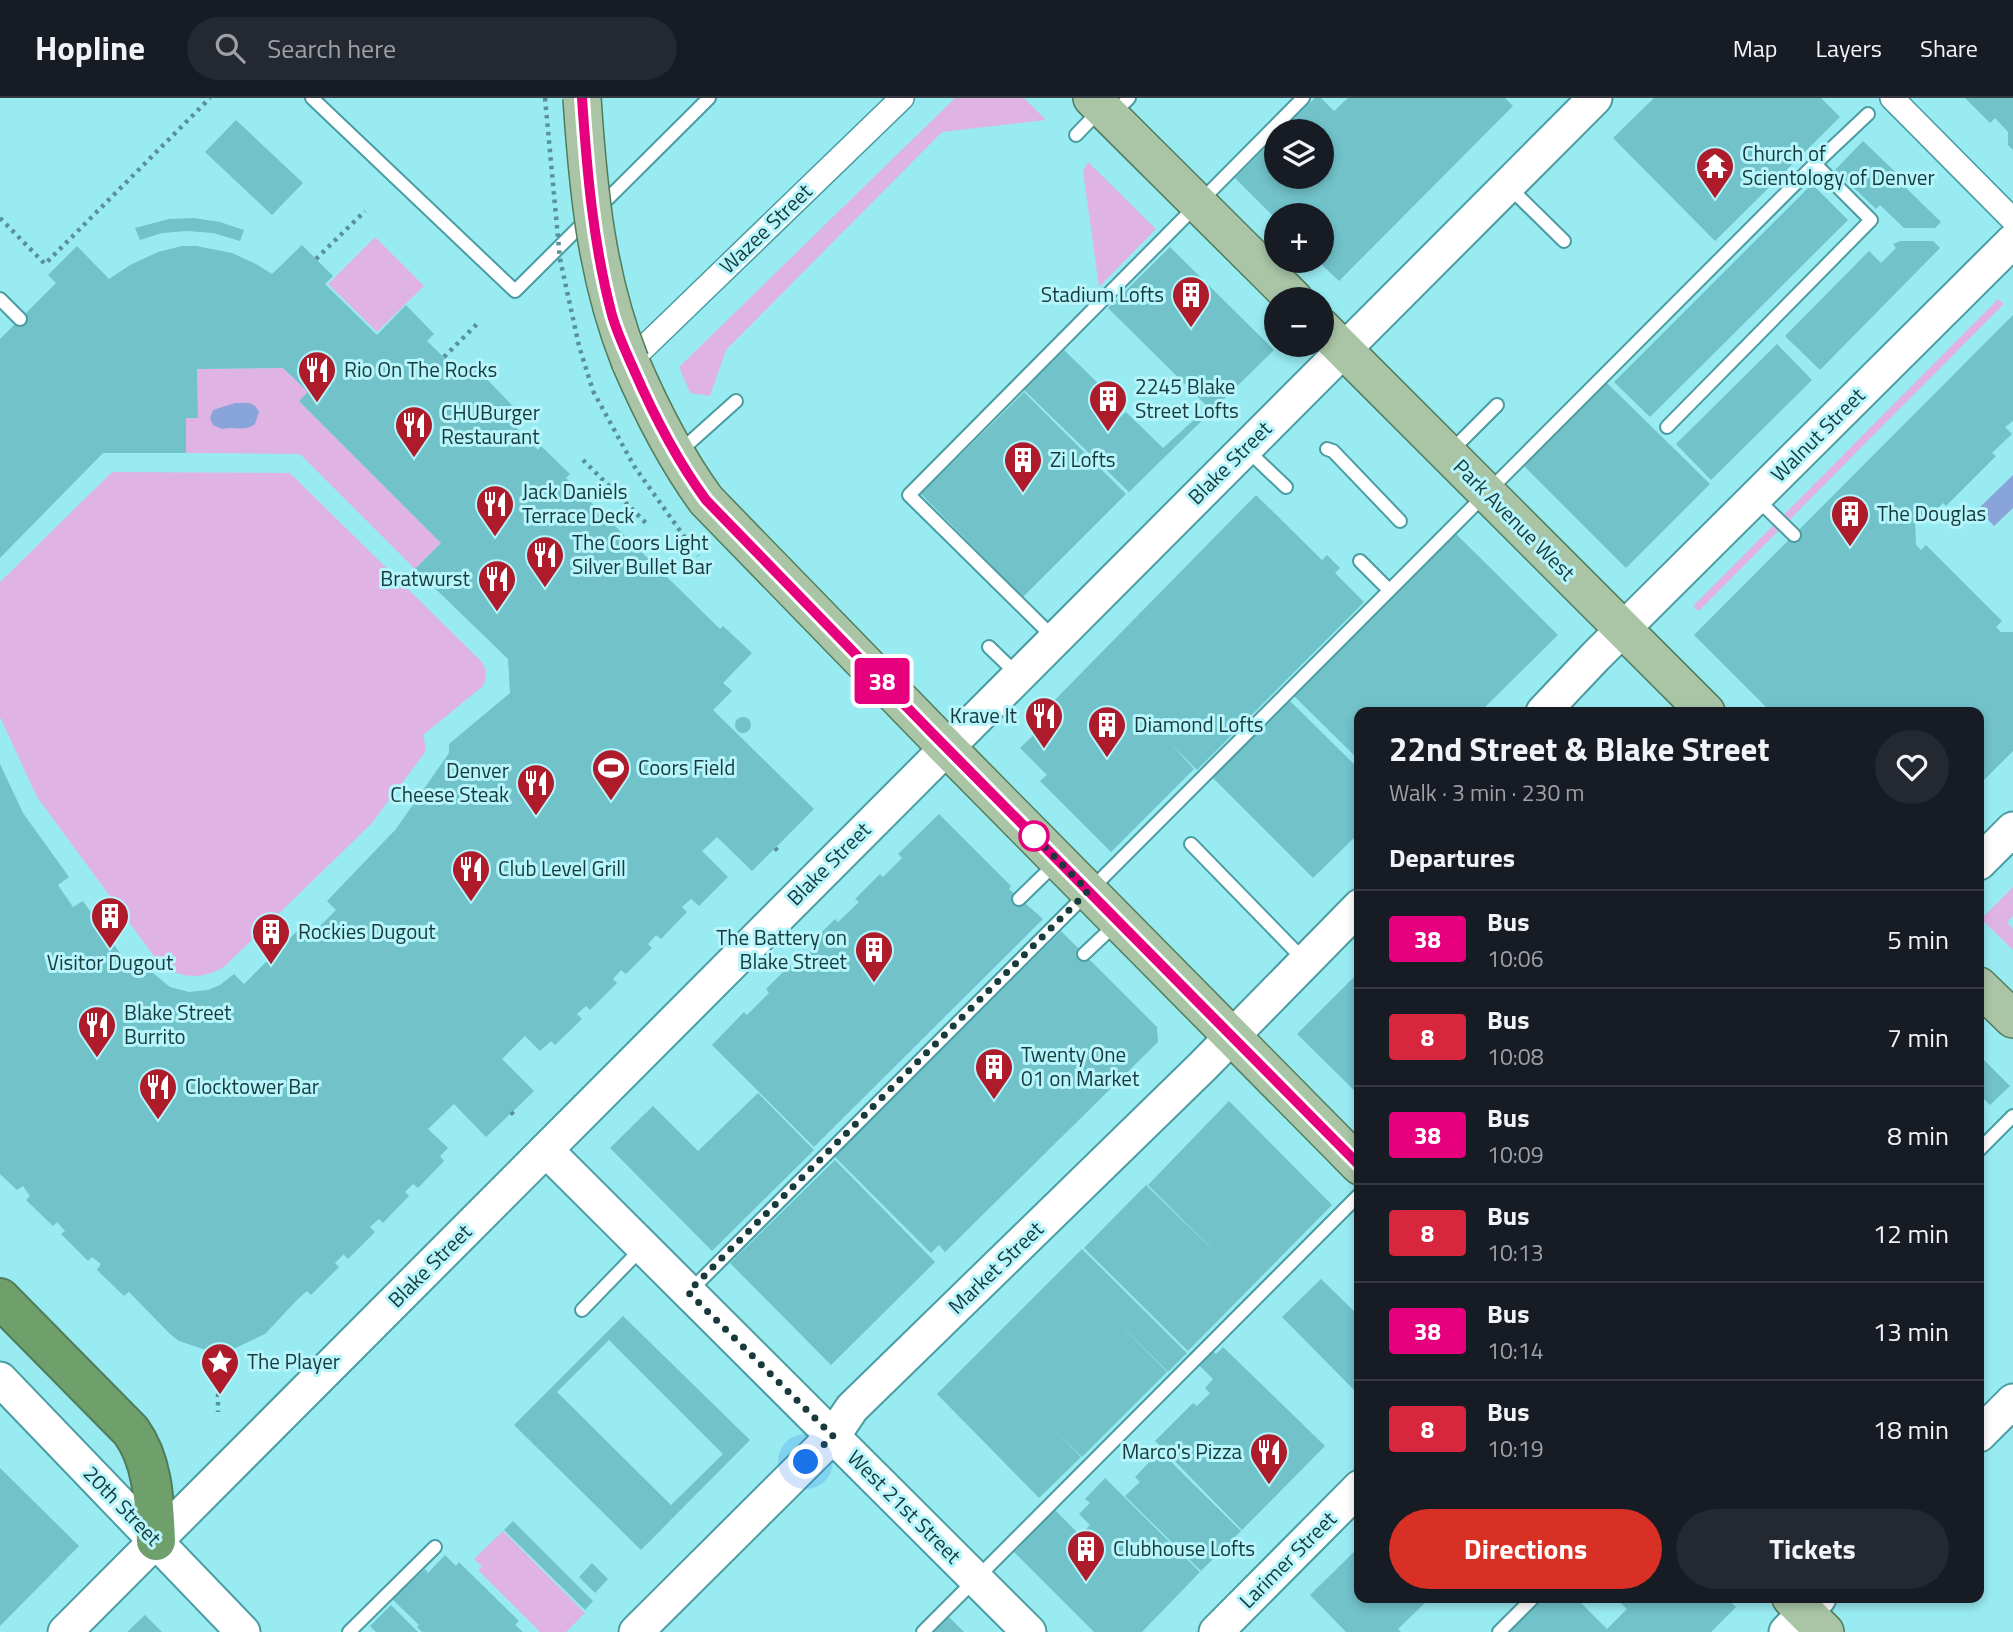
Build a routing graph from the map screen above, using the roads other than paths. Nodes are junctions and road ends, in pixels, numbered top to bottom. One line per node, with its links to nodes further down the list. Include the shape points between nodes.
1 (312, 98): 3 (lane, via 515,290)
2 (582, 98): 23 (main road, bridge, via 601,268)
3 (709, 98)
4 (902, 98): 23 (street, Wazee Street)
5 (1304, 98): 13 (lane)
6 (1595, 98): 12 (main road, Blake Street)
7 (1892, 98): 14 (street)
8 (1108, 105): 10 (lane); 13 (main road)
9 (1868, 114): 11 (lane)
10 (1076, 135)
11 (1815, 164): 26 (lane, via 1871,220); 32 (lane)
12 (1508, 185): 15 (lane); 20 (main road, Blake Street)
13 (1198, 204): 17 (main road); 39 (lane, via 909,495)
14 (2013, 220)
15 (1564, 240)
16 (2013, 241): 33 (main road, Walnut Street)
17 (1282, 287)
18 (0, 299): 19 (lane)
19 (20, 319)
20 (1334, 336)
21 (1334, 340): 30 (main road, Park Avenue West)
22 (1317, 357): 28 (main road, Blake Street)
23 (630, 361): 27 (main road, via 651,411)
24 (736, 401): 27 (lane)
25 (1497, 405): 30 (lane)
26 (1667, 427)
27 (686, 447): 44 (main road, via 706,500)
28 (1245, 448): 31 (lane); 39 (main road, Blake Street)
29 (1327, 449): 34 (lane)
30 (1448, 454): 32 (main road, Park Avenue West)
31 (1286, 487)
32 (1487, 493): 37 (lane); 38 (main road, Park Avenue West)
33 (1756, 498): 35 (lane); 38 (main road, Walnut Street)
34 (1400, 521)
35 (1794, 535)
36 (1360, 561): 37 (lane)
37 (1389, 590): 49 (lane)
38 (1623, 629): 42 (main road); 43 (main road, Park Avenue West)
39 (1055, 638): 41 (main road, Blake Street)
40 (989, 647): 41 (lane)
41 (1018, 675): 44 (main road, Blake Street)
42 (1548, 707)
43 (1701, 707)
44 (946, 747): 48 (main road); 60 (main road, Blake Street)
45 (2013, 829): 47 (main road)
46 (1191, 844): 54 (lane)
47 (1984, 858)
48 (1058, 861): 49 (main road); 50 (lane)
49 (1088, 891): 52 (main road); 64 (lane)
50 (1019, 899)
51 (1354, 912): 54 (main road, Market Street)
52 (1119, 922): 53 (lane); 57 (main road)
53 (1084, 954)
54 (1307, 962): 57 (main road, Market Street)
55 (1984, 991): 56 (main road)
56 (2013, 1019)
57 (1233, 1037): 61 (main road); 70 (main road, Market Street, via 852,1408)
58 (2013, 1116): 59 (lane)
59 (1984, 1145)
60 (546, 1150): 63 (main road, West 21st Street); 72 (main road, Blake Street)
61 (1354, 1160)
62 (1354, 1200): 74 (lane)
63 (643, 1247): 64 (main road, West 21st Street); 66 (lane)
64 (688, 1292): 70 (main road, West 21st Street)
65 (0, 1298): 72 (highway, via 139,1443 151,1480)
66 (582, 1310)
67 (8, 1392): 72 (main road, 20th Street)
68 (2013, 1401): 69 (main road)
69 (1984, 1430)
70 (833, 1436): 74 (main road, West 21st Street); 79 (main road, Market Street)
71 (1354, 1494): 82 (main road, Larimer Street)
72 (156, 1541): 76 (main road, Blake Street); 77 (main road, 20th Street)
73 (435, 1547): 78 (lane)
74 (976, 1579): 80 (lane); 81 (main road, West 21st Street)
75 (1528, 1603): 83 (lane)
76 (65, 1632)
77 (243, 1632)
78 (349, 1632)
79 (636, 1632)
80 (923, 1632)
81 (1029, 1632)
82 (1216, 1632)
83 (1499, 1632)

